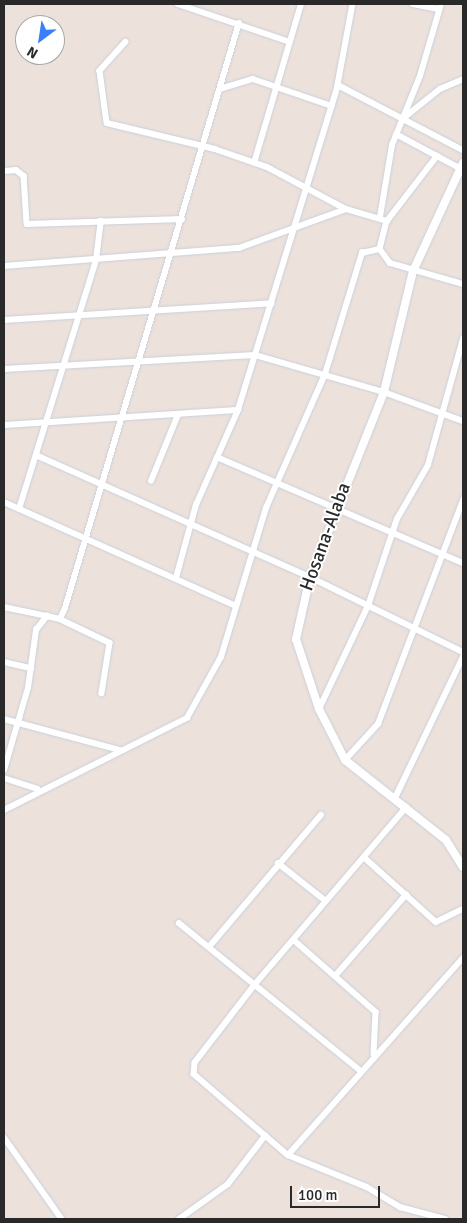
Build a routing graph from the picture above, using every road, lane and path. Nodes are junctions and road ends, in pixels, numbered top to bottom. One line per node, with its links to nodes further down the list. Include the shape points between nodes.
1 (178, 4): 6 (street)
2 (301, 4): 8 (street)
3 (353, 4): 11 (street)
4 (413, 4): 5 (street)
5 (440, 6): 14 (street)
6 (239, 23): 8 (street); 12 (street)
7 (126, 42): 16 (street, via 100,71 107,123)
8 (290, 42): 10 (street)
9 (463, 79): 14 (street, via 440,89)
10 (277, 84): 12 (street, via 253,79); 13 (street); 19 (street)
11 (338, 86): 13 (street); 14 (street)
12 (220, 89): 16 (street)
13 (332, 106): 22 (street)
14 (403, 118): 15 (street); 17 (street)
15 (396, 134): 18 (street); 24 (street)
16 (204, 146): 19 (street); 25 (street)
17 (463, 150)
18 (437, 156): 20 (street); 27 (street)
19 (254, 163): 22 (street)
20 (462, 166): 33 (main road, Hosana-Alaba)
21 (4, 171): 26 (street, via 16,170 24,176 27,224)
22 (306, 190): 23 (street); 28 (street)
23 (346, 209): 24 (street); 28 (street, via 315,217)
24 (380, 217): 27 (street)
25 (182, 219): 26 (street); 30 (street)
26 (102, 221): 31 (street)
27 (387, 221): 29 (street)
28 (294, 228): 30 (street, via 239,248); 35 (street)
29 (380, 249): 33 (street, via 390,263); 44 (street, via 362,253)
30 (172, 255): 31 (street); 36 (street)
31 (96, 260): 32 (street); 37 (street)
32 (4, 266)
33 (413, 271): 34 (street); 45 (main road, Hosana-Alaba)
34 (463, 284)
35 (272, 303): 36 (street); 40 (street)
36 (155, 311): 37 (street); 41 (street)
37 (79, 316): 38 (street); 42 (street)
38 (4, 320)
39 (463, 339): 47 (street)
40 (255, 355): 41 (street); 44 (street); 46 (street)
41 (140, 359): 42 (street); 49 (street)
42 (64, 365): 43 (street); 51 (street)
43 (4, 369)
44 (325, 374): 45 (street); 56 (street)
45 (384, 392): 47 (street); 60 (main road, Hosana-Alaba)
46 (238, 410): 48 (street); 54 (street)
47 (443, 414): 50 (street); 63 (street, via 428,465)
48 (178, 415): 49 (street); 55 (street)
49 (122, 419): 51 (street); 57 (street)
50 (463, 421)
51 (46, 423): 52 (street); 53 (street)
52 (4, 425)
53 (36, 454): 57 (street); 61 (street)
54 (217, 457): 56 (street); 62 (street)
55 (151, 481)
56 (277, 482): 60 (street); 65 (street)
57 (100, 486): 62 (street); 64 (street)
58 (463, 500): 66 (street)
59 (4, 502): 61 (street)
60 (336, 507): 63 (street); 68 (main road, Hosana-Alaba)
61 (20, 509): 64 (street)
62 (190, 526): 65 (street); 69 (street)
63 (393, 532): 66 (street); 71 (street)
64 (85, 537): 69 (street); 74 (street)
65 (252, 553): 68 (street); 70 (street)
66 (441, 553): 67 (street); 75 (street)
67 (463, 562)
68 (310, 577): 71 (street); 81 (main road, Hosana-Alaba, via 296,639)
69 (176, 578): 70 (street)
70 (236, 606): 84 (street, via 221,657 187,718)
71 (368, 606): 75 (street); 81 (street)
72 (4, 607): 73 (street)
73 (47, 616): 74 (street); 79 (street, via 36,630)
74 (60, 619): 80 (street, via 110,643)
75 (416, 629): 76 (street); 85 (street, via 378,724)
76 (463, 652)
77 (463, 657): 89 (street)
78 (4, 662): 79 (street)
79 (30, 668): 83 (street)
80 (102, 693)
81 (318, 709): 85 (main road, Hosana-Alaba)
82 (4, 719): 83 (street)
83 (19, 721): 84 (street); 86 (street)
84 (120, 750): 88 (street)
85 (344, 760): 89 (main road, Hosana-Alaba)
86 (4, 770)
87 (4, 778): 88 (street)
88 (37, 789): 91 (street)
89 (395, 798): 90 (main road, Hosana-Alaba)
90 (407, 807): 93 (street); 95 (main road, Hosana-Alaba, via 446,840)
91 (4, 810)
92 (321, 815): 94 (street)
93 (364, 857): 96 (street); 97 (street)
94 (278, 862): 97 (street); 101 (street)
95 (463, 867)
96 (406, 895): 98 (street, via 436,922); 103 (street)
97 (326, 901): 100 (street)
98 (463, 909)
99 (180, 922): 101 (street)
100 (294, 940): 103 (street); 104 (street)
101 (209, 947): 104 (street)
102 (463, 958): 105 (street)
103 (335, 976): 105 (street, via 376,1012)
104 (255, 985): 106 (street); 107 (street, via 195,1063 194,1074)
105 (374, 1054): 106 (street)
106 (360, 1070): 109 (street)
107 (265, 1136): 109 (street); 111 (street, via 228,1184)
108 (4, 1137): 110 (street)
109 (288, 1155): 112 (street, via 367,1187 400,1208)
110 (62, 1219)
111 (179, 1219)
112 (445, 1219)

